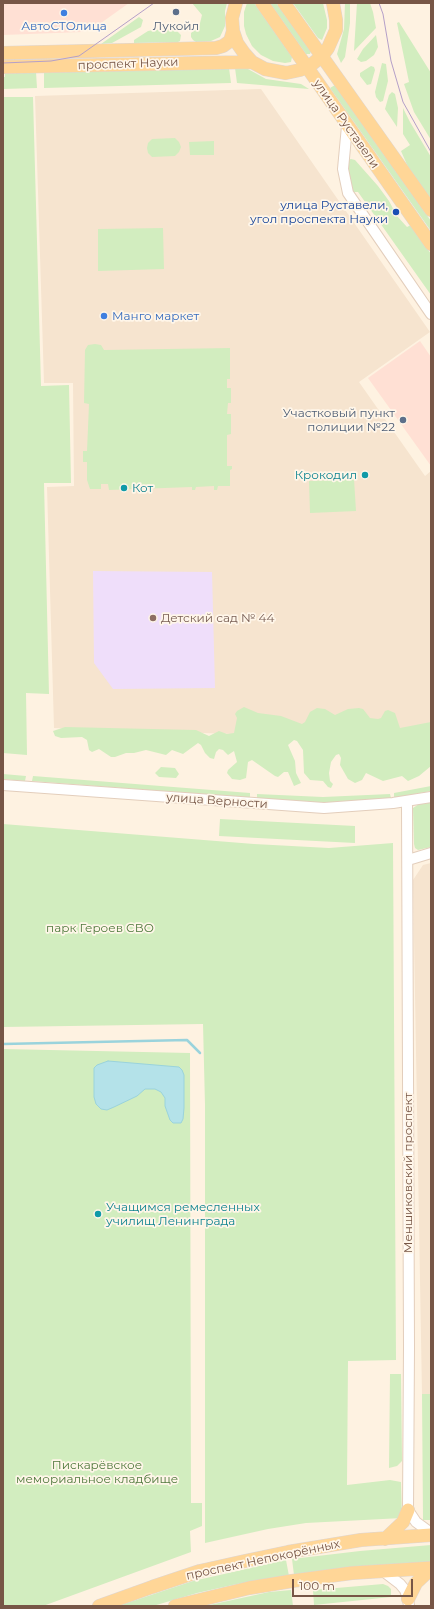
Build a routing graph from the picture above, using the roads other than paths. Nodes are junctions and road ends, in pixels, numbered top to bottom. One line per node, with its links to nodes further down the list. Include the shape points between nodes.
1 (236, 3): 7 (main road, проспект Науки, via 232,18)
2 (262, 3): 14 (main road, улица Руставели)
3 (284, 3): 10 (main road, улица Руставели)
4 (333, 3): 6 (main road, проспект Науки)
5 (341, 3): 6 (street, проспект Науки)
6 (336, 20): 10 (main road, проспект Науки, via 333,39)
7 (233, 31): 8 (main road, проспект Науки, via 230,40 216,48); 11 (main road, проспект Науки, via 240,48)
8 (153, 48): 9 (main road, проспект Науки); 12 (main road)
9 (3, 52)
10 (322, 56): 14 (main road, проспект Науки); 16 (main road, улица Руставели)
11 (252, 62): 12 (main road, проспект Науки); 14 (main road, проспект Науки, via 265,69 279,72)
12 (154, 63): 13 (main road, проспект Науки)
13 (3, 68)
14 (307, 68): 15 (main road, улица Руставели)
15 (347, 126): 17 (main road, улица Руставели); 18 (street, via 342,169 348,194)
16 (431, 210)
17 (431, 244)
18 (431, 314)
19 (3, 784): 21 (street, улица Верности, via 324,808)
20 (431, 797): 21 (street, улица Верности)
21 (407, 802): 23 (street, Меншиковский проспект)
22 (431, 854): 23 (street)
23 (408, 860): 24 (street, Меншиковский проспект)
24 (408, 1510): 25 (street, via 416,1522); 26 (main road, via 403,1522)
25 (431, 1534): 26 (main road, проспект Непокорённых)
26 (385, 1538): 30 (main road, проспект Непокорённых, via 308,1548 200,1571)
27 (431, 1568): 28 (main road, проспект Непокорённых); 29 (main road, via 416,1583)
28 (383, 1570): 29 (street, via 405,1590); 31 (main road, проспект Непокорённых, via 249,1588)
29 (409, 1603)
30 (99, 1606)
31 (175, 1606)

